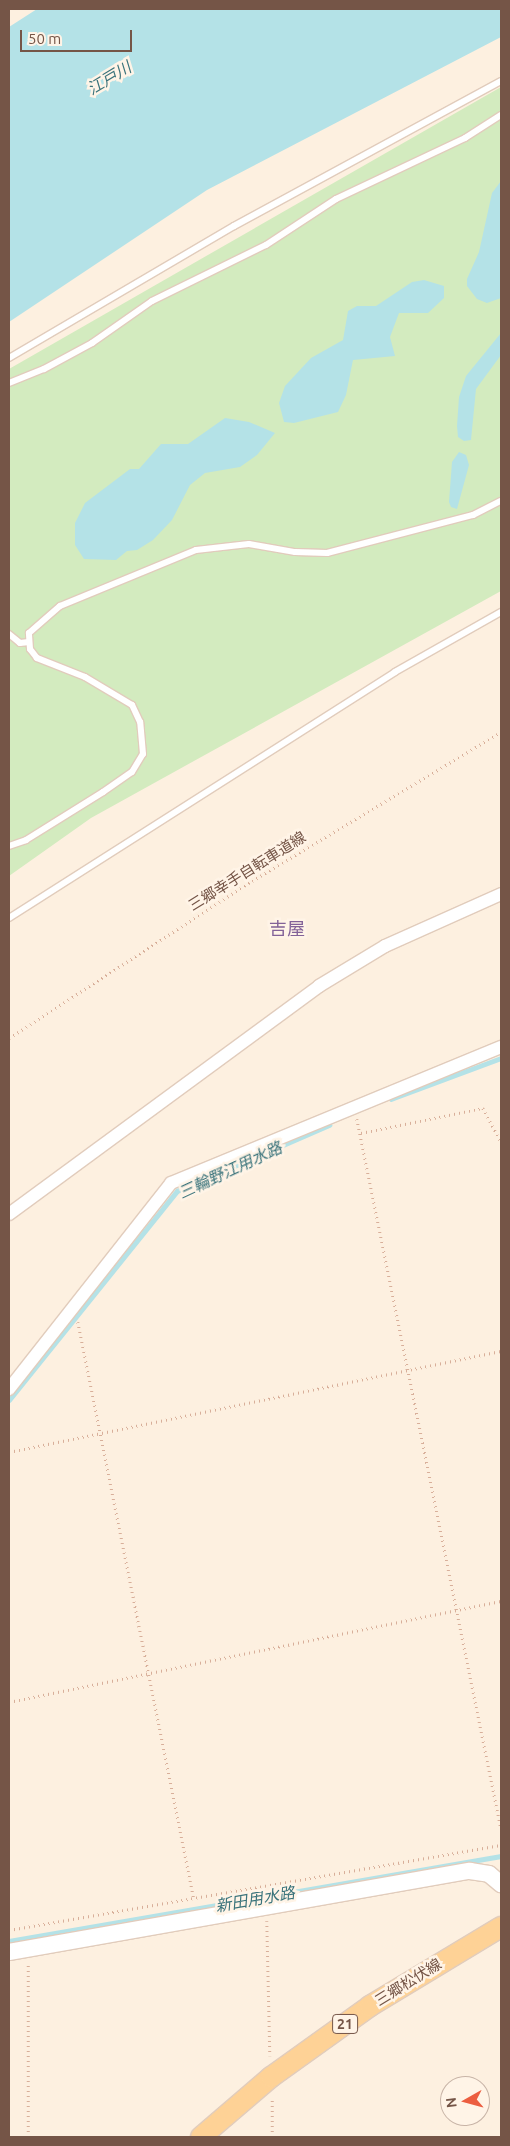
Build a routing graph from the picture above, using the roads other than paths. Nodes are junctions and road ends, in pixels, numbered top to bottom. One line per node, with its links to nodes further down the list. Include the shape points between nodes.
1 (501, 81): 3 (lane, via 234,226)
2 (501, 115): 4 (lane, via 465,138 336,199 266,245 152,301 92,343 44,369)
3 (9, 358)
4 (9, 383)
5 (501, 501): 8 (lane, via 473,515 327,553 295,552 250,544 196,550 60,606 29,633)
6 (501, 612): 11 (lane, via 395,672)
7 (9, 634): 8 (lane, via 20,643)
8 (29, 642): 9 (lane, via 37,658 85,676 132,705 140,722 143,754 132,772 103,792 26,840)
9 (9, 846)
10 (501, 894): 13 (street, via 385,946 318,986)
11 (9, 918)
12 (501, 1047): 14 (street, via 171,1183)
13 (9, 1214)
14 (9, 1389)
15 (501, 1884): 17 (street, via 489,1874 470,1871)
16 (501, 1927): 18 (main road, 三郷松伏線 / 21, via 370,2006 271,2077)
17 (9, 1952)
18 (201, 2137)

